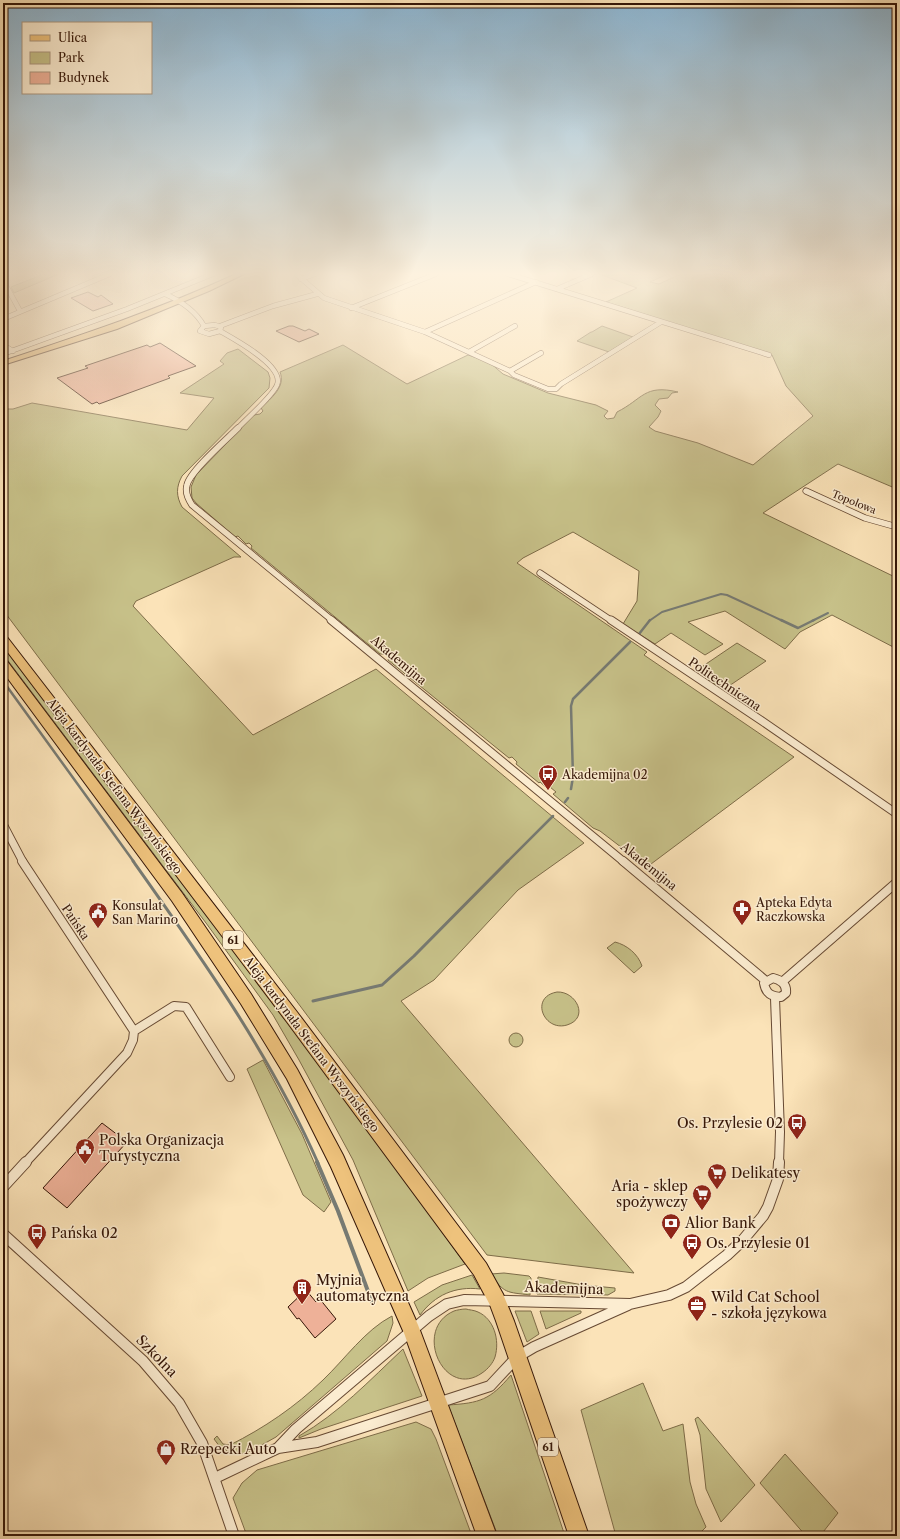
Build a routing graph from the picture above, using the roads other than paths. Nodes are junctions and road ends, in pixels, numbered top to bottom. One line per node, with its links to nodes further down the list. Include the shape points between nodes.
1 (4, 346): 10 (street)
2 (27, 346): 10 (street)
3 (42, 346): 15 (main road)
4 (56, 346): 16 (main road)
5 (245, 346): 26 (street, Akademijna, via 278,375 278,383 273,392 190,477 186,492 192,505)
6 (455, 346): 11 (street)
7 (480, 346): 11 (street)
8 (623, 346): 17 (street, via 556,389 548,390 514,375)
9 (739, 346): 14 (street)
10 (13, 351): 13 (street)
11 (469, 352): 17 (street)
12 (541, 353): 17 (street)
13 (3, 354)
14 (769, 355)
15 (3, 359)
16 (3, 363)
17 (510, 370)
18 (806, 491): 19 (street, Topolowa, via 865,518)
19 (897, 527)
20 (540, 573): 23 (street, Politechniczna)
21 (3, 639): 33 (main road, Aleja kardynała Stefana Wyszyńskiego / 61, via 292,1017 460,1242 480,1270)
22 (3, 664): 35 (main road, Aleja kardynała Stefana Wyszyńskiego / 61, via 177,897 279,1052 337,1161)
23 (897, 814)
24 (3, 824): 29 (street, Pańska, via 29,873)
25 (897, 882): 27 (street)
26 (766, 981): 27 (street, via 773,978); 28 (street, via 764,990)
27 (782, 982): 28 (street, via 786,987 786,993)
28 (775, 998): 34 (street, Akademijna, via 780,1150 778,1179 768,1207 742,1241 700,1277 669,1295)
29 (134, 1031): 30 (street, via 174,1006 186,1007); 31 (street, via 133,1040 123,1058)
30 (230, 1077)
31 (3, 1187)
32 (3, 1234): 39 (street, Szkolna, via 120,1339 161,1380 191,1422 202,1442)
33 (496, 1300): 34 (street, Akademijna); 35 (street, via 461,1299 447,1304); 36 (main road, 61)
34 (630, 1304): 36 (street, Akademijna, via 534,1347)
35 (412, 1331): 37 (main road, 61); 38 (street, via 296,1429)
36 (517, 1358): 37 (street, via 490,1386); 42 (main road, 61)
37 (437, 1402): 38 (street, via 317,1442); 41 (main road, 61)
38 (278, 1448): 39 (street)
39 (215, 1478): 40 (street, Szkolna)
40 (234, 1536)
41 (487, 1536)
42 (579, 1536)

